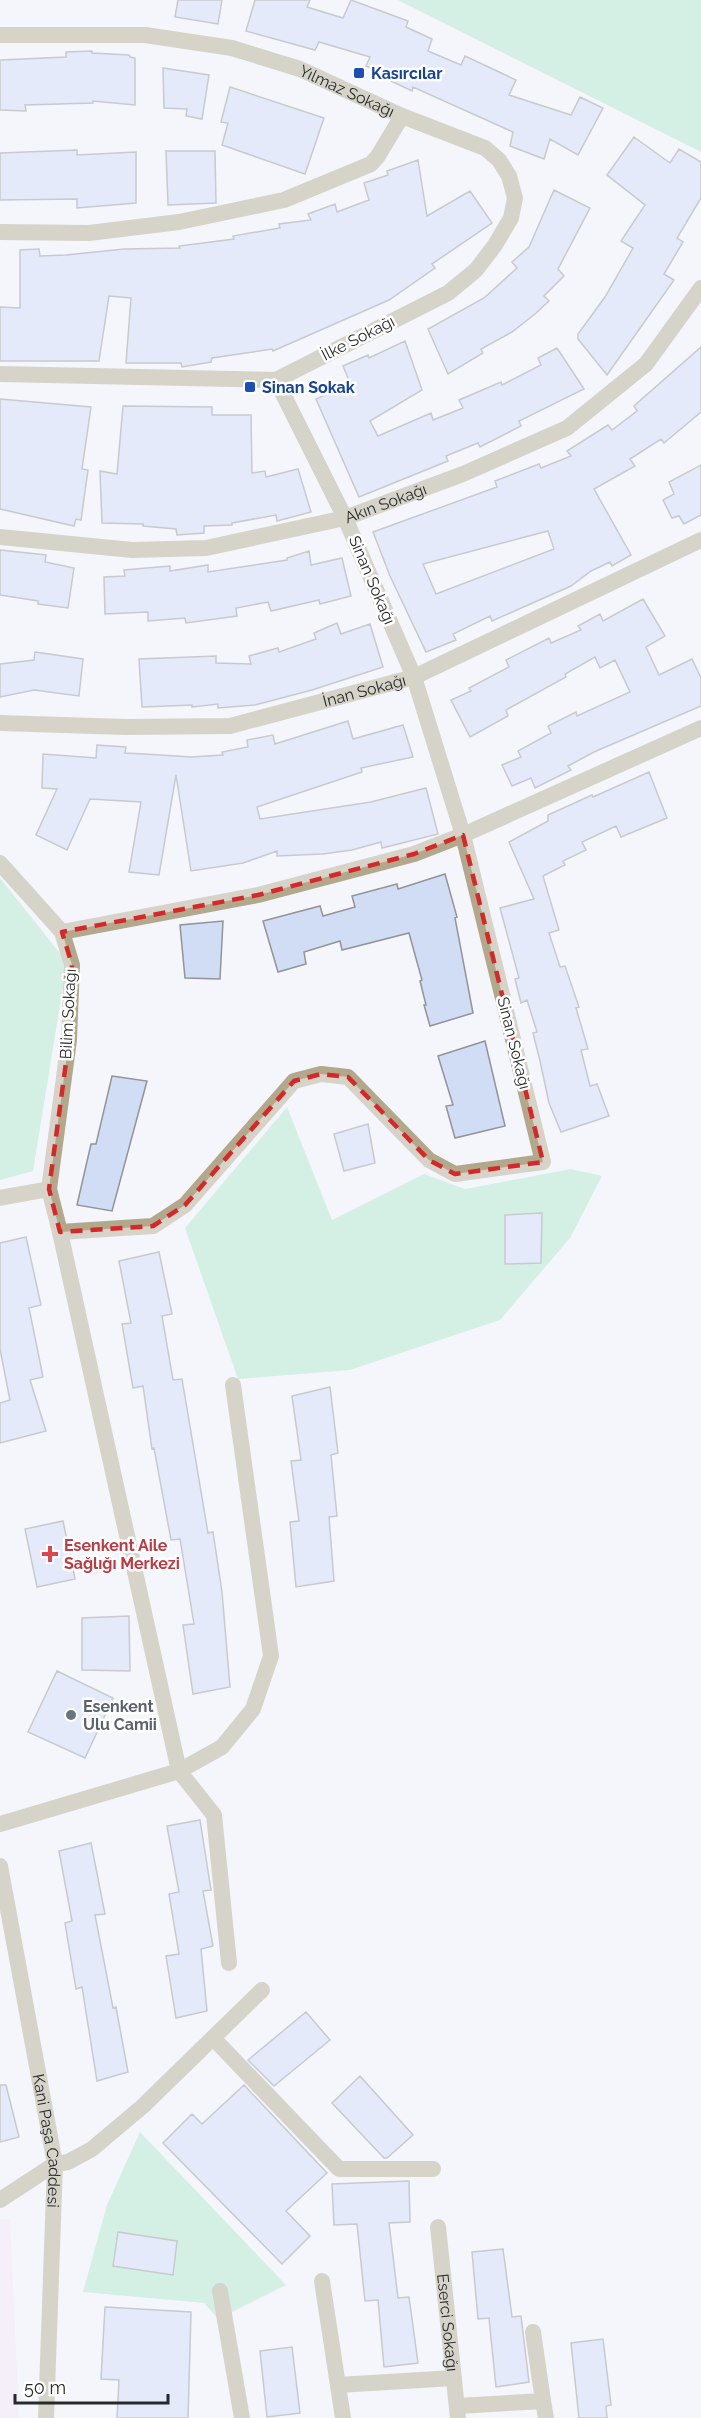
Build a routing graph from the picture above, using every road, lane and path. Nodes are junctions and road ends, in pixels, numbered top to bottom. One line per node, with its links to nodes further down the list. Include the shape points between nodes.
1 (0, 35): 2 (street, Yılmaz Sokağı, via 145,35 232,48 300,69)
2 (402, 116): 3 (street, Yılmaz Sokağı, via 371,164 284,200 179,222 89,233); 6 (street, İlke Sokağı, via 484,148 499,160 509,176 515,198 511,218 476,270 448,293)
3 (0, 232)
4 (701, 288): 7 (street, Akın Sokağı, via 646,364 567,428 463,474)
5 (0, 374): 6 (street, İlke Sokağı)
6 (276, 380): 7 (street, Sinan Sokağı)
7 (345, 518): 8 (street, Akın Sokağı, via 206,548 132,550); 10 (street, Sinan Sokağı)
8 (0, 537)
9 (701, 540): 10 (street, İnan Sokağı)
10 (414, 677): 11 (street, İnan Sokağı, via 230,726); 13 (street, Sinan Sokağı)
11 (0, 723)
12 (701, 728): 13 (street)
13 (463, 835): 15 (street, via 414,854 258,895); 18 (street, Sinan Sokağı, via 543,1162 455,1174 429,1161 348,1077 321,1074 294,1081 185,1205 153,1226)
14 (0, 863): 15 (street, Bilim Sokağı)
15 (62, 932): 16 (street, Bilim Sokağı, via 72,965 69,1040)
16 (49, 1189): 17 (street); 18 (street)
17 (0, 1198)
18 (60, 1232): 20 (street)
19 (233, 1385): 20 (street, via 271,1656 253,1709 222,1747)
20 (179, 1771): 21 (street); 23 (street, via 214,1815)
21 (0, 1824)
22 (0, 1866): 26 (street, Kani Paşa Caddesi)
23 (229, 1963)
24 (262, 1990): 25 (street)
25 (213, 2038): 26 (street, via 92,2149 68,2162); 27 (street, via 339,2169)
26 (55, 2164): 28 (street); 37 (street, Kani Paşa Caddesi)
27 (433, 2169)
28 (0, 2200)
29 (438, 2227): 33 (street, Eserci Sokağı)
30 (322, 2281): 34 (street)
31 (220, 2291): 38 (street)
32 (533, 2332): 35 (street)
33 (454, 2378): 34 (street); 36 (street, Eserci Sokağı)
34 (338, 2385): 39 (street)
35 (544, 2410): 36 (street)
36 (457, 2412)
37 (46, 2418)
38 (242, 2418)
39 (343, 2418)

